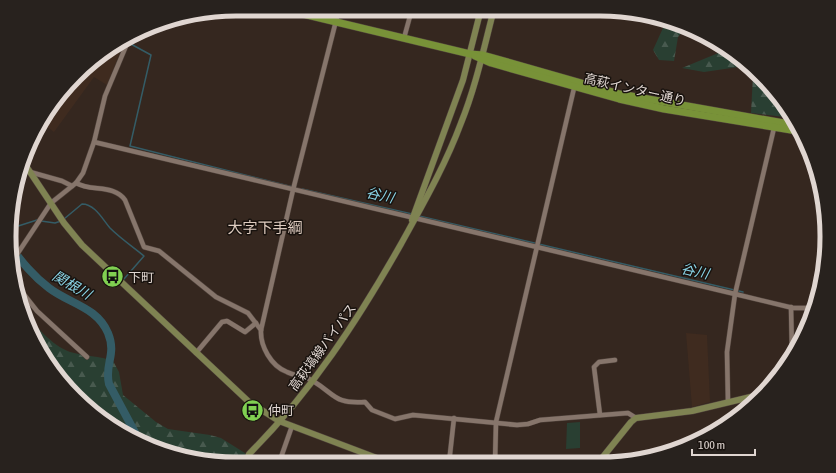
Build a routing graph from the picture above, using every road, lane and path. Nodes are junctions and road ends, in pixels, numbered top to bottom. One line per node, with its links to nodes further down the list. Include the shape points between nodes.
1 (311, 16): 6 (main road, 高萩インター通り)
2 (336, 16): 6 (street)
3 (410, 16): 7 (street)
4 (479, 16): 9 (main road, 高萩塙線バイパス)
5 (492, 16): 10 (main road, 高萩塙線バイパス)
6 (335, 22): 7 (main road, 高萩インター通り); 19 (street)
7 (404, 38): 9 (main road, 高萩インター通り)
8 (125, 46): 15 (street, via 102,105)
9 (470, 54): 10 (main road, 高萩インター通り); 21 (main road, 高萩塙線バイパス)
10 (482, 58): 11 (main road, 高萩インター通り); 21 (main road, 高萩塙線バイパス, via 470,100 450,152)
11 (575, 85): 12 (main road, 高萩インター通り); 13 (main road, 高萩インター通り, via 664,109); 22 (street)
12 (789, 124)
13 (774, 128): 14 (main road, 高萩インター通り); 24 (street)
14 (792, 130)
15 (94, 142): 18 (street, via 83,174); 19 (street)
16 (28, 167): 17 (main road)
17 (30, 171): 18 (street); 20 (main road)
18 (74, 185): 20 (street); 28 (street, via 108,189 121,194 144,248 159,251 216,297 248,313)
19 (293, 190): 21 (street); 29 (street)
20 (51, 203): 23 (street); 31 (main road, via 82,245)
21 (415, 218): 22 (street); 34 (main road, 高萩塙線バイパス, via 362,310)
22 (537, 247): 24 (street); 41 (street)
23 (17, 255)
24 (734, 294): 26 (street); 36 (street, via 726,352)
25 (24, 295): 32 (street, via 37,311)
26 (791, 307): 27 (street); 30 (street)
27 (808, 308)
28 (256, 323): 29 (street); 31 (street, via 245,332 227,321 222,322)
29 (262, 330): 34 (street, via 262,341 267,353 279,368)
30 (792, 344)
31 (196, 353): 40 (main road, via 249,402)
32 (87, 357)
33 (615, 360): 37 (street, via 598,362 594,367)
34 (313, 381): 38 (street, via 338,400 347,403 365,402 372,410 395,419 413,415); 40 (main road, 高萩塙線バイパス)
35 (750, 397): 36 (main road)
36 (728, 402): 39 (main road, via 692,411)
37 (600, 415): 39 (street, via 630,413); 41 (street, via 540,420 528,424)
38 (454, 418): 41 (street); 47 (street)
39 (636, 418): 43 (main road)
40 (279, 421): 42 (main road); 44 (main road, 高萩塙線バイパス)
41 (496, 422): 48 (street)
42 (292, 426): 45 (street); 46 (main road)
43 (605, 455)
44 (248, 457)
45 (281, 457)
46 (372, 457)
47 (450, 457)
48 (495, 457)

